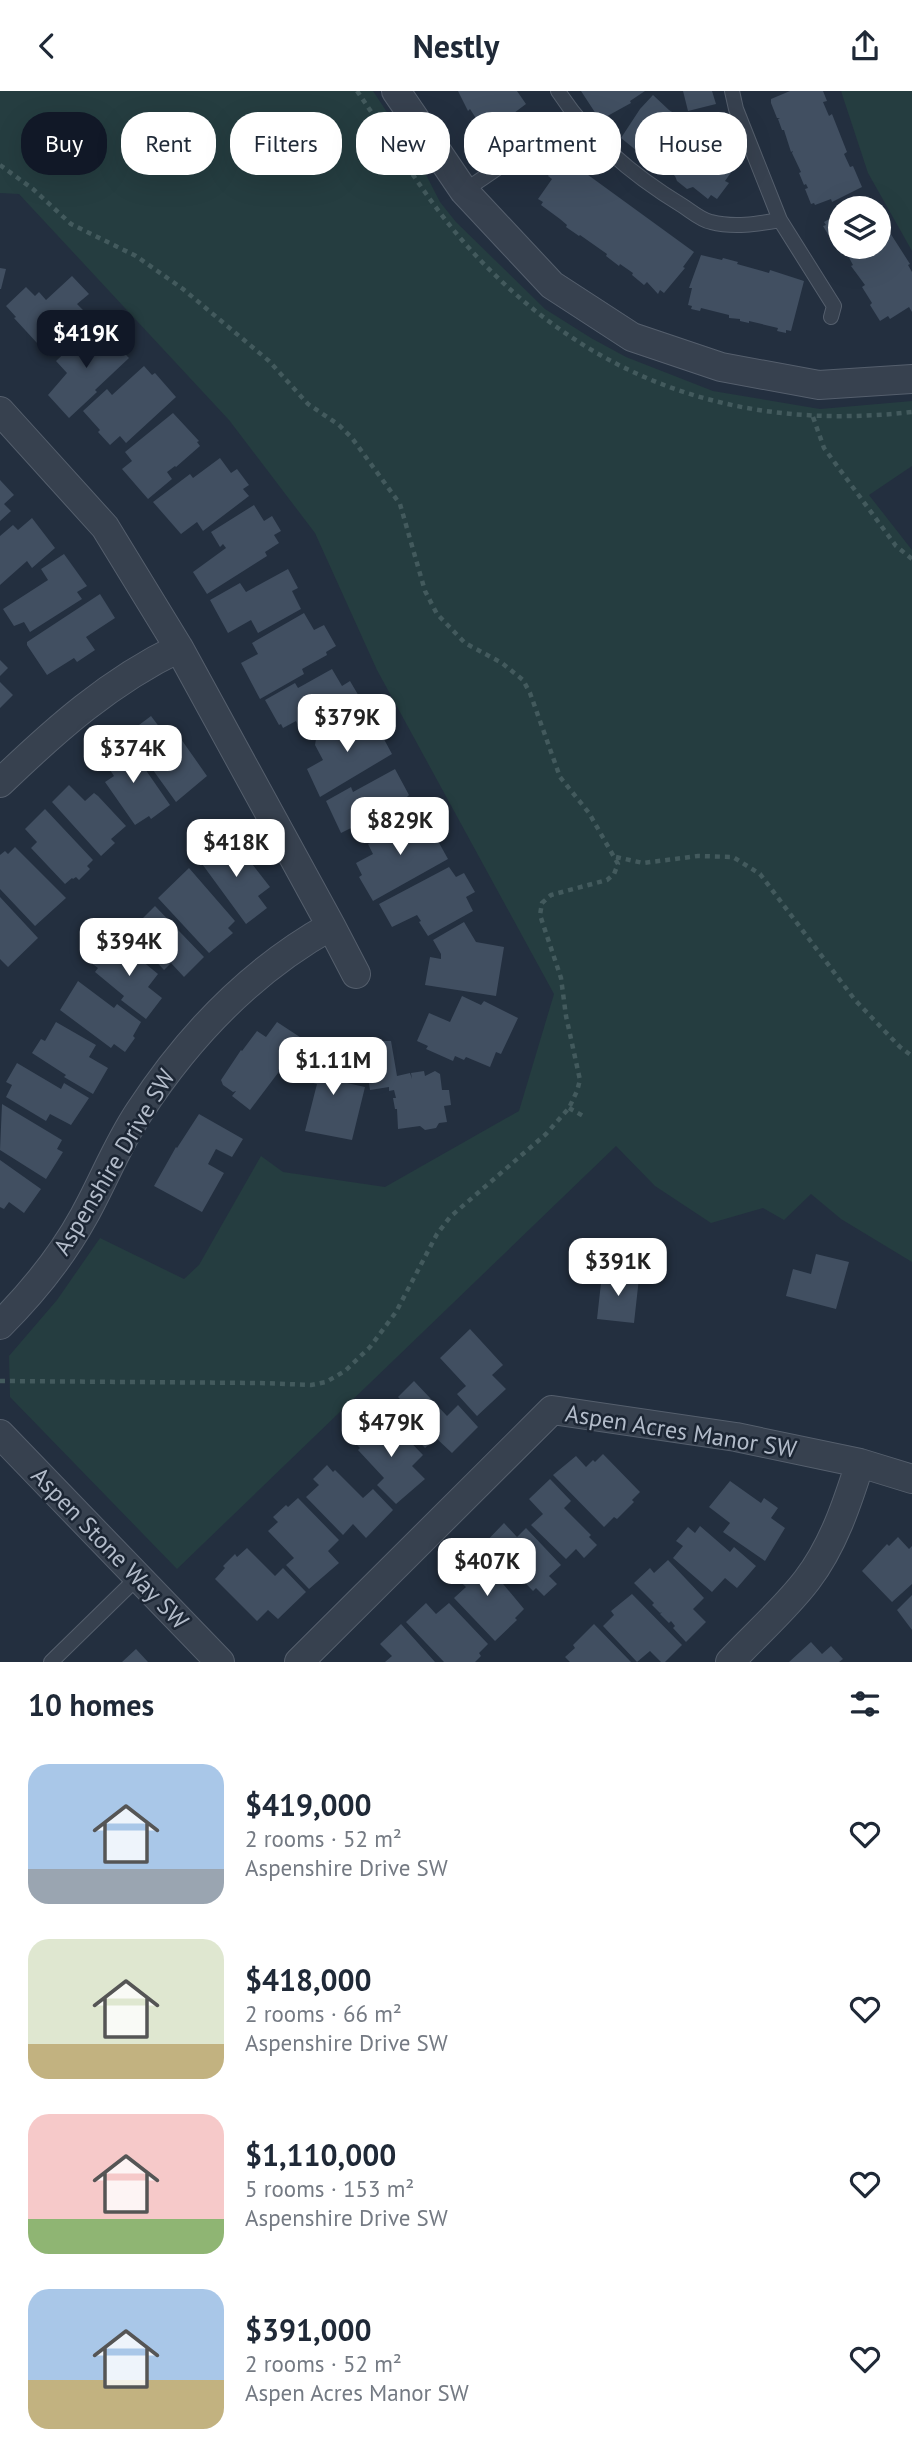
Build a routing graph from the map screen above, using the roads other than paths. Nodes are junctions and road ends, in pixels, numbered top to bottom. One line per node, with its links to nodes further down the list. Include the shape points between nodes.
1 (396, 91): 7 (street)
2 (558, 91): 4 (lane)
3 (732, 91): 8 (lane)
4 (571, 112)
5 (621, 162): 8 (lane, via 709,222 746,226)
6 (487, 175): 7 (lane)
7 (464, 191): 10 (street, via 552,285 632,337 721,367 819,385)
8 (780, 220): 9 (lane, via 834,306)
9 (831, 317)
10 (912, 379)
11 (0, 411): 12 (street, via 106,527)
12 (179, 648): 13 (street, via 82,708); 14 (street)
13 (0, 783)
14 (331, 926): 15 (street); 16 (street, Aspenshire Drive SW, via 299,944 244,987 175,1061 137,1114 63,1250)
15 (356, 974)
16 (0, 1325)
17 (0, 1434): 20 (street, Aspen Stone Way SW)
18 (860, 1463): 19 (street, Aspen Acres Manor SW); 23 (street, Aspen Acres Manor SW, via 736,1437 552,1410); 24 (street, via 847,1505 806,1581)
19 (912, 1479)
20 (138, 1577): 21 (lane); 22 (street, Aspen Stone Way SW)
21 (51, 1662)
22 (220, 1662)
23 (299, 1662)
24 (730, 1662)

